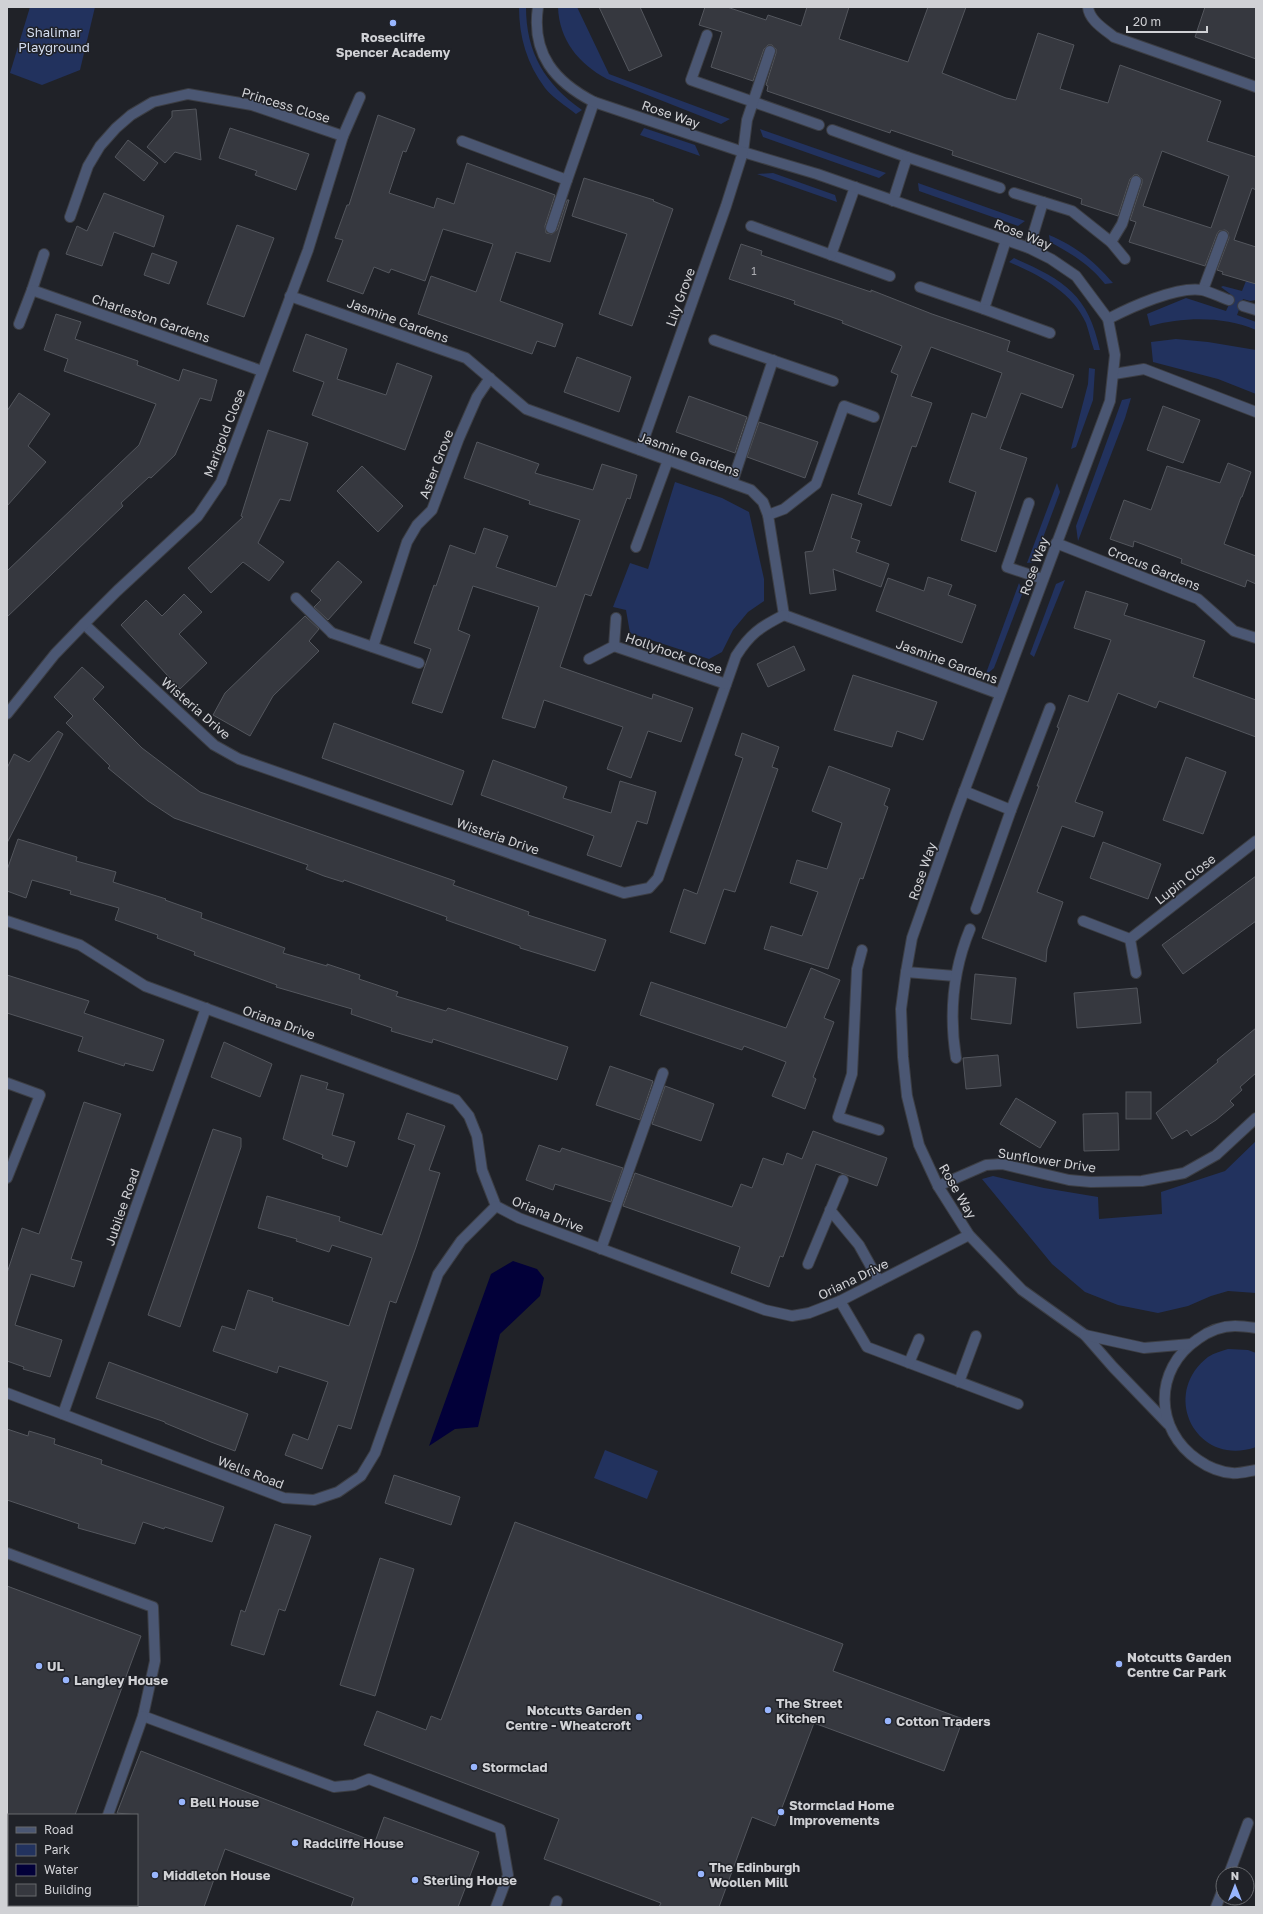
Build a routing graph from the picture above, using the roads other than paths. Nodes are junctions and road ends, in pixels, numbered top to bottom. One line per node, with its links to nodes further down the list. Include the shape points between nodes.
1 (538, 7): 7 (street, Rose Way, via 536,19 540,48 548,65 574,92)
2 (1088, 7): 5 (street, via 1088,12 1098,25 1114,36)
3 (706, 35): 8 (street, via 691,80)
4 (770, 51): 8 (street, Lily Grove)
5 (1256, 87)
6 (360, 97): 11 (street, Marigold Close)
7 (594, 102): 13 (street, Rose Way); 15 (street)
8 (753, 102): 9 (street); 13 (street, Lily Grove, via 747,120)
9 (819, 126)
10 (832, 130): 14 (street)
11 (343, 136): 22 (street, Princess Close, via 252,105 188,94 153,102 131,115 100,146 88,166); 36 (street, Marigold Close, via 308,250)
12 (462, 142): 15 (street)
13 (743, 152): 17 (street, Rose Way); 52 (street, Lily Grove)
14 (907, 157): 18 (street); 20 (street)
15 (567, 180): 24 (street)
16 (1136, 182): 27 (street, via 1122,224)
17 (855, 187): 20 (street, Rose Way); 30 (street)
18 (1000, 188)
19 (1014, 194): 21 (street)
20 (893, 201): 26 (street, Rose Way)
21 (1043, 202): 27 (street, via 1072,211); 28 (street)
22 (70, 217)
23 (751, 226): 30 (street)
24 (551, 228)
25 (1223, 236): 35 (street)
26 (1006, 240): 28 (street, Rose Way); 39 (street)
27 (1111, 242): 31 (street)
28 (1029, 248): 41 (street, Rose Way, via 1076,276)
29 (44, 254): 34 (street)
30 (831, 255): 32 (street)
31 (1125, 259)
32 (890, 276)
33 (920, 287): 39 (street)
34 (32, 290): 42 (street); 46 (street, Charleston Gardens)
35 (1203, 290): 37 (street); 41 (street, via 1189,290 1132,306)
36 (290, 296): 46 (street, Marigold Close); 48 (street, Jasmine Gardens, via 466,358)
37 (1229, 300)
38 (1243, 306): 40 (street)
39 (984, 309): 43 (street)
40 (1256, 310)
41 (1108, 319): 47 (street, Rose Way, via 1115,355)
42 (19, 324)
43 (1050, 333)
44 (714, 340): 45 (street)
45 (773, 360): 49 (street); 54 (street)
46 (262, 371): 63 (street, Marigold Close, via 221,482 198,516)
47 (1114, 374): 50 (street, via 1144,369); 57 (street, Rose Way, via 1110,401)
48 (490, 378): 52 (street, Jasmine Gardens, via 526,409); 66 (street, Aster Grove, via 459,438 432,510 417,525 407,542)
49 (833, 381)
50 (1256, 412)
51 (874, 417): 56 (street, via 844,406 816,484 784,509)
52 (640, 450): 53 (street, Jasmine Gardens)
53 (668, 460): 54 (street, Jasmine Gardens); 58 (street)
54 (732, 483): 56 (street, Jasmine Gardens, via 751,490 763,502)
55 (1029, 503): 59 (street, via 1007,567)
56 (768, 515): 61 (street, Jasmine Gardens)
57 (1056, 543): 59 (street, Rose Way); 64 (street, Crocus Gardens, via 1198,599 1234,631)
58 (636, 546)
59 (1043, 579): 70 (street, Rose Way)
60 (296, 598): 66 (street, via 332,633)
61 (784, 615): 69 (street, Wisteria Drive, via 761,626 746,640 736,656); 70 (street, Jasmine Gardens)
62 (616, 618): 65 (street)
63 (84, 624): 69 (street, Wisteria Drive, via 214,745 239,759 624,893 649,888 658,878); 72 (street, Marigold Close, via 55,654)
64 (1256, 638)
65 (614, 646): 67 (street); 69 (street, Hollyhock Close)
66 (373, 647): 68 (street)
67 (589, 659)
68 (419, 664)
69 (726, 684)
70 (1000, 694): 73 (street, Rose Way)
71 (1050, 708): 74 (street)
72 (7, 714)
73 (964, 791): 74 (street); 82 (street, Rose Way, via 912,938)
74 (1011, 810): 76 (street)
75 (1256, 841): 80 (street, Lupin Close)
76 (976, 909)
77 (7, 921): 85 (street, Oriana Drive, via 80,945 146,986)
78 (1083, 921): 80 (street)
79 (970, 929): 84 (street, via 961,951)
80 (1130, 939): 83 (street)
81 (862, 950): 90 (street, via 857,969 852,1074 838,1117)
82 (906, 972): 84 (street); 93 (street, Rose Way, via 901,1009 907,1096 919,1144)
83 (1136, 973)
84 (956, 976): 86 (street, via 952,1034)
85 (206, 1008): 94 (street, Oriana Drive, via 456,1100 469,1116 477,1136 482,1170); 110 (street, Jubilee Road)
86 (956, 1058)
87 (663, 1073): 97 (street)
88 (7, 1083): 91 (street, via 40,1095)
89 (1256, 1118): 93 (street, Sunflower Drive, via 1216,1155 1184,1173 1142,1181 1092,1182 1069,1180 1002,1164 991,1164)
90 (879, 1130)
91 (7, 1178)
92 (843, 1180): 95 (street)
93 (938, 1186): 96 (street, Rose Way)
94 (496, 1206): 97 (street, Oriana Drive, via 519,1218); 110 (street, Wells Road, via 461,1241 438,1274 375,1453 361,1476 338,1492 314,1500 284,1498)
95 (830, 1210): 98 (street); 99 (street, via 859,1245)
96 (969, 1235): 99 (street, Oriana Drive); 102 (street, Rose Way, via 1022,1290)
97 (601, 1249): 100 (street, Oriana Drive, via 765,1310 792,1316 809,1314)
98 (808, 1264)
99 (879, 1281): 100 (street, Oriana Drive)
100 (840, 1301): 106 (street, via 867,1347)
101 (1256, 1328): 105 (street, via 1234,1326 1209,1331)
102 (1085, 1335): 105 (street, Rose Way, via 1144,1348); 111 (street, Rose Way)
103 (976, 1336): 107 (street)
104 (919, 1339): 106 (street)
105 (1191, 1344): 111 (street, via 1169,1373 1164,1398)
106 (910, 1363): 107 (street)
107 (960, 1382): 109 (street)
108 (7, 1393): 110 (street, Wells Road)
109 (1018, 1404)
110 (63, 1414)
111 (1168, 1424): 112 (street, via 1186,1452 1207,1466 1232,1473)
112 (1256, 1470)
113 (7, 1553): 114 (street, via 153,1606 155,1661)
114 (143, 1716): 115 (street); 118 (street, via 334,1787 369,1780 500,1829 508,1875)
115 (108, 1814)
116 (1248, 1823): 117 (street)
117 (1232, 1866)
118 (496, 1907)

